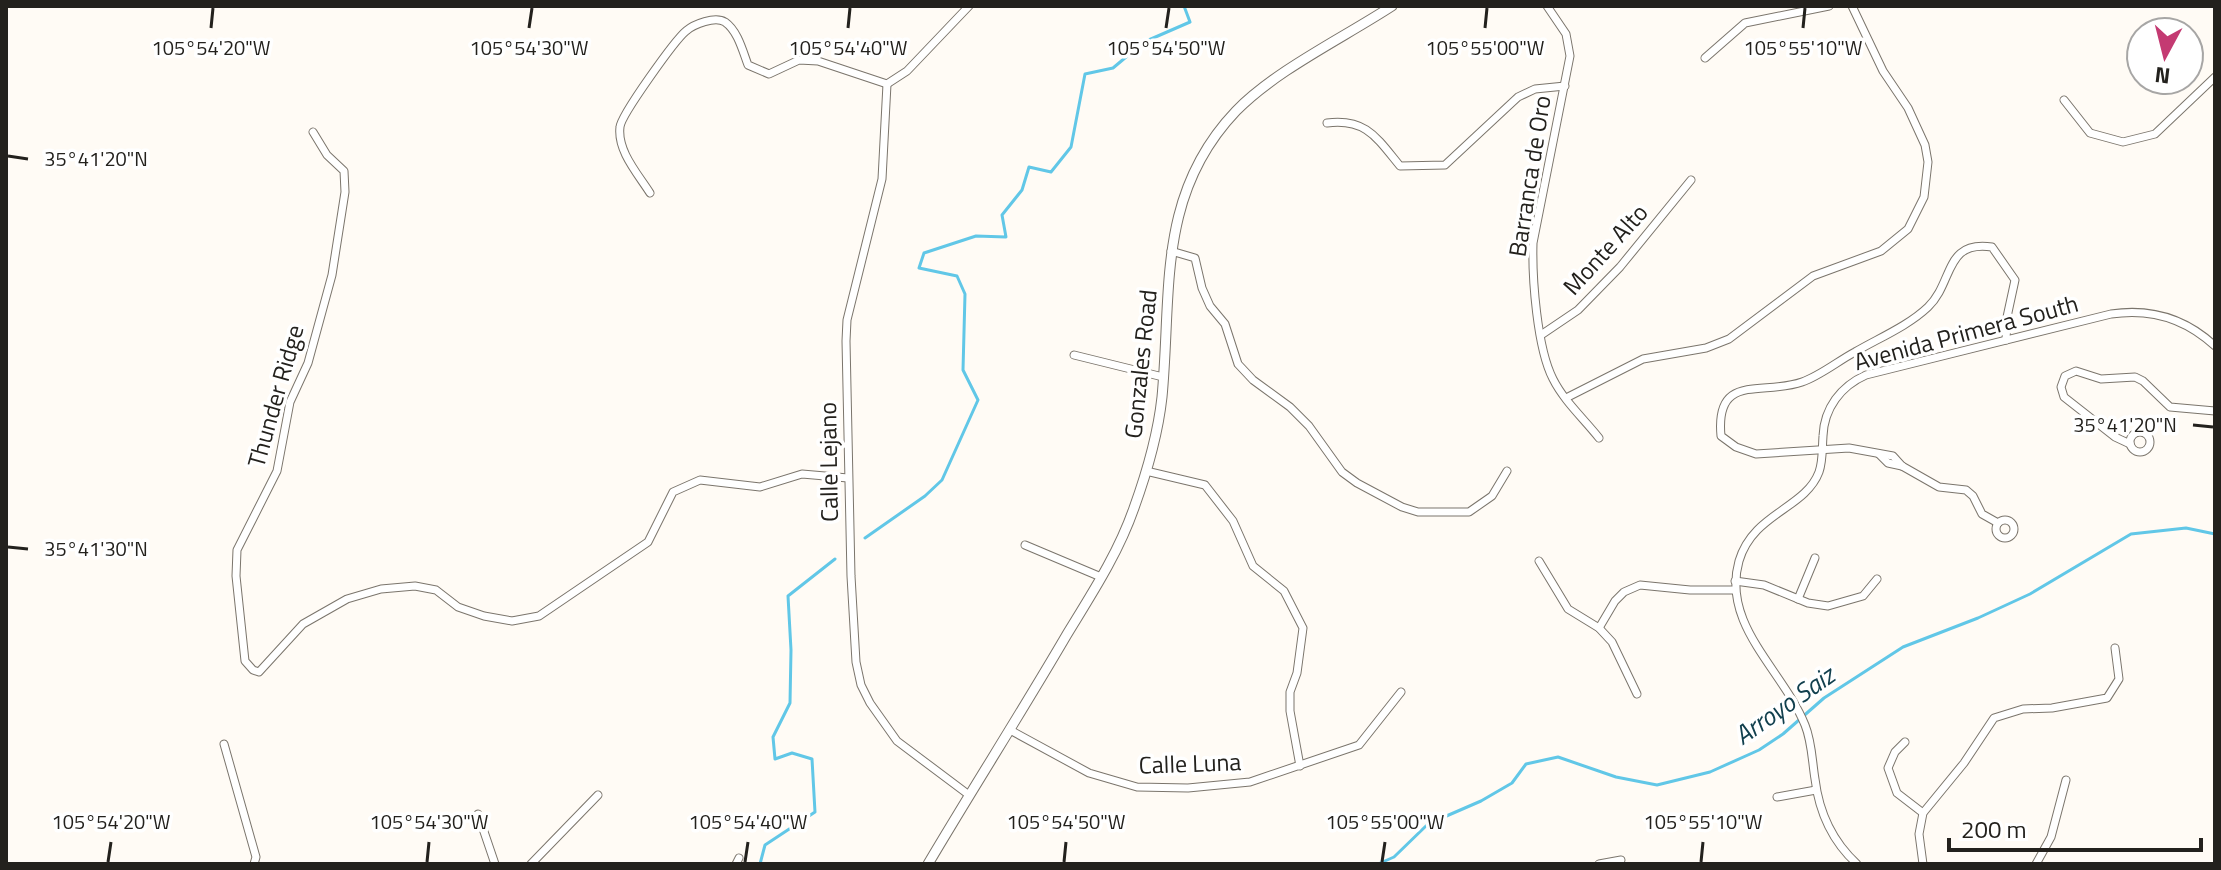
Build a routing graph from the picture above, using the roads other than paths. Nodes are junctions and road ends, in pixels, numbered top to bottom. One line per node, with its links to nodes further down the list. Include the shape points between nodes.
1 (969, 6): 8 (street, via 907,71)
2 (1392, 6): 15 (street, Gonzales Road, via 1237,111 1190,181)
3 (1547, 6): 9 (street, Barranca de Oro, via 1569,45)
4 (1829, 6): 6 (street, via 1745,23)
5 (1852, 6): 21 (street, via 1925,145 1928,180 1908,229 1881,251 1813,276 1729,339 1643,359)
6 (1705, 58)
7 (2215, 77): 10 (street, via 2155,134 2123,142 2090,133)
8 (887, 84): 14 (street, via 818,61 799,60 769,74 748,65 725,22 714,19 686,30 619,126 624,152); 28 (street, Calle Lejano, via 882,179 847,320)
9 (1565, 86): 11 (street, via 1518,97 1445,165 1400,166 1364,127 1346,121); 16 (street, Barranca de Oro, via 1533,243)
10 (2064, 100)
11 (1327, 123)
12 (313, 132): 28 (street, Thunder Ridge, via 344,171 345,192 332,275 308,363 290,402 277,471 237,550 245,661 253,670 259,672 303,624 347,599 381,589 436,590 458,607 512,621 539,616 648,542 673,492 700,480 760,487 802,474)
13 (1691, 180): 16 (street, Monte Alto, via 1620,267 1578,310)
14 (650, 193)
15 (1171, 251): 20 (street, Gonzales Road); 27 (street, via 1195,258 1202,288 1225,324 1238,364 1299,416 1342,472 1357,483 1418,512 1469,512 1492,496)
16 (1541, 335): 21 (street, Barranca de Oro, via 1546,364)
17 (2006, 340): 18 (street, Avenida Primera South, via 2139,312 2185,324); 25 (street, Avenida Primera South, via 1858,379 1831,405); 25 (street, via 2015,280 1992,247 1976,244 1955,256 1934,301 1917,316 1801,383 1737,391 1719,419 1721,436 1756,454)
18 (2215, 346)
19 (1074, 355): 20 (street)
20 (1163, 377): 26 (street, Gonzales Road)
21 (1566, 398): 23 (street, Barranca de Oro)
22 (2215, 411): 24 (street, via 2170,407 2135,377 2101,379 2076,371 2065,376 2064,397)
23 (1599, 438)
24 (2130, 444)
25 (1823, 449): 29 (street, via 1879,454 1939,487 1966,490 1982,514); 35 (street, Avenida Primera South, via 1813,483 1749,539)
26 (1146, 471): 33 (street, Gonzales Road, via 1134,510); 44 (street, via 1205,485 1233,521 1253,566 1284,591 1303,628 1290,692)
27 (1507, 471)
28 (848, 478): 48 (street, Calle Lejano, via 861,685 897,741)
29 (1998, 523)
30 (1025, 545): 33 (street)
31 (1815, 558): 36 (street)
32 (1539, 561): 37 (street, via 1568,609)
33 (1101, 577): 41 (street, Gonzales Road)
34 (1877, 579): 36 (street, via 1863,596 1842,604 1822,606)
35 (1735, 586): 36 (street, via 1764,585); 37 (street, via 1690,590 1640,585 1615,601); 46 (street, via 1743,623 1804,724)
36 (1798, 599)
37 (1599, 628): 40 (street, via 1618,652)
38 (2115, 648): 50 (street, via 2119,679 2107,698 1994,718)
39 (1401, 692): 44 (street, Calle Luna, via 1359,745)
40 (1637, 694)
41 (1010, 730): 44 (street, Calle Luna, via 1089,773 1137,787 1250,782); 48 (street, Gonzales Road)
42 (1905, 742): 50 (street, via 1888,768 1897,793)
43 (224, 744): 53 (street)
44 (1300, 766)
45 (2066, 780): 60 (street, via 2051,837)
46 (1816, 790): 49 (street); 58 (street, via 1831,832)
47 (598, 795): 55 (street)
48 (969, 795): 56 (street, Gonzales Road)
49 (1777, 797)
50 (1923, 813): 59 (street)
51 (478, 814): 54 (street)
52 (1621, 860): 57 (street)
53 (254, 864)
54 (495, 864)
55 (531, 864)
56 (928, 864)
57 (1599, 864)
58 (1857, 864)
59 (1923, 864)
60 (2036, 864)

